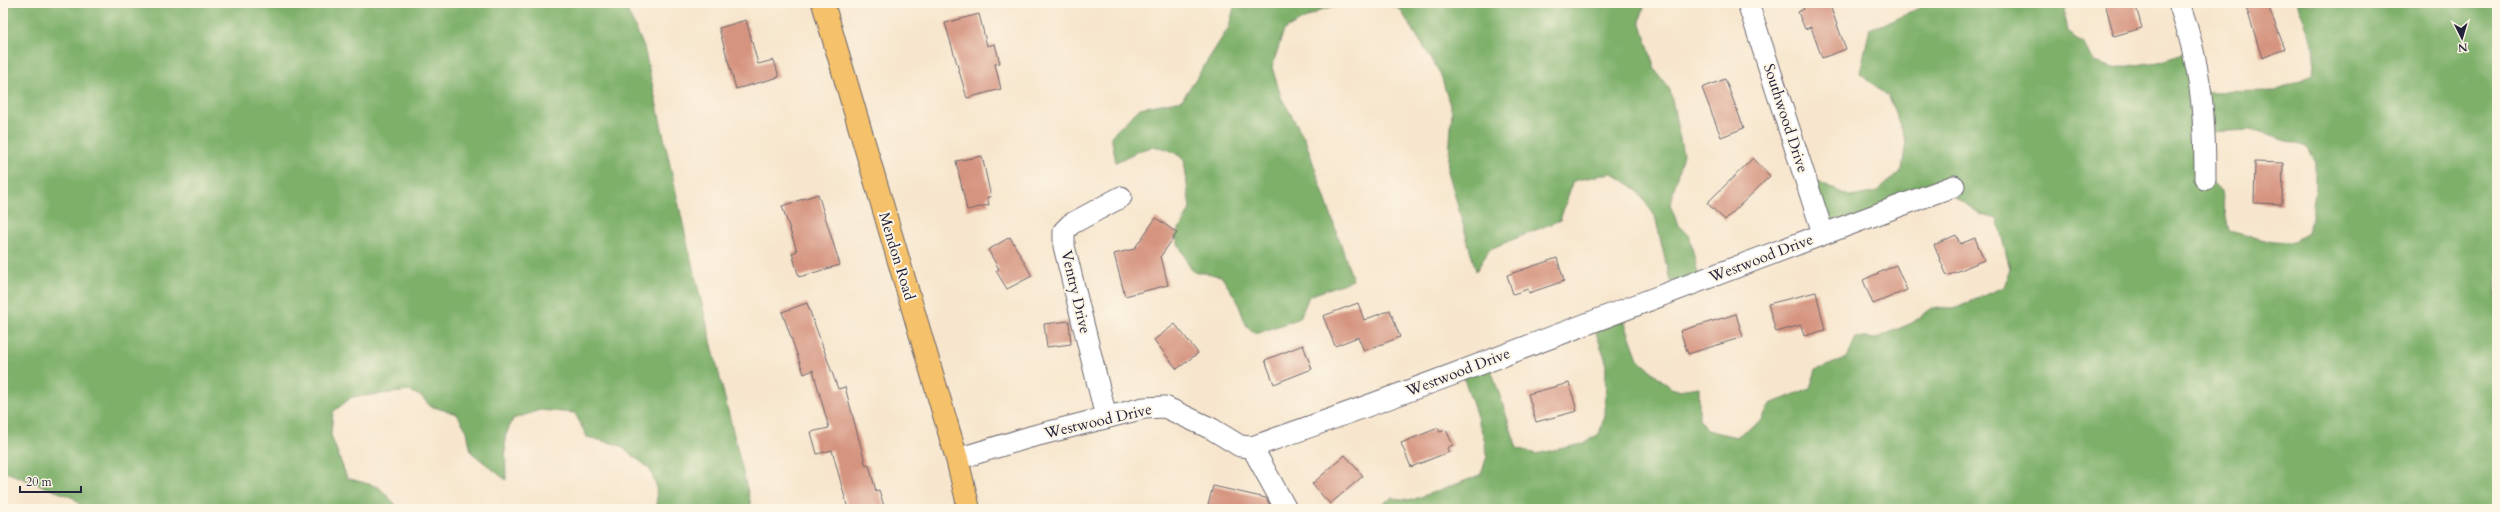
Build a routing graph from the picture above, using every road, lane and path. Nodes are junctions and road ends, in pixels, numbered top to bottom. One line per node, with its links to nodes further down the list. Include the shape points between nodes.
1 (823, 3): 10 (main road, Mendon Road)
2 (1748, 3): 7 (street, Southwood Drive)
3 (2179, 3): 4 (street, via 2201,80)
4 (2205, 179)
5 (1954, 186): 7 (street, Westwood Drive)
6 (1121, 197): 8 (street, Ventry Drive, via 1071,224 1064,231 1064,246)
7 (1823, 234): 9 (street, Westwood Drive, via 1605,318)
8 (1106, 417): 9 (street, Westwood Drive, via 1144,408 1165,407 1212,429 1240,446); 10 (street, Westwood Drive)
9 (1252, 447): 12 (street)
10 (957, 459): 11 (main road, Mendon Road)
11 (969, 509)
12 (1286, 509)

